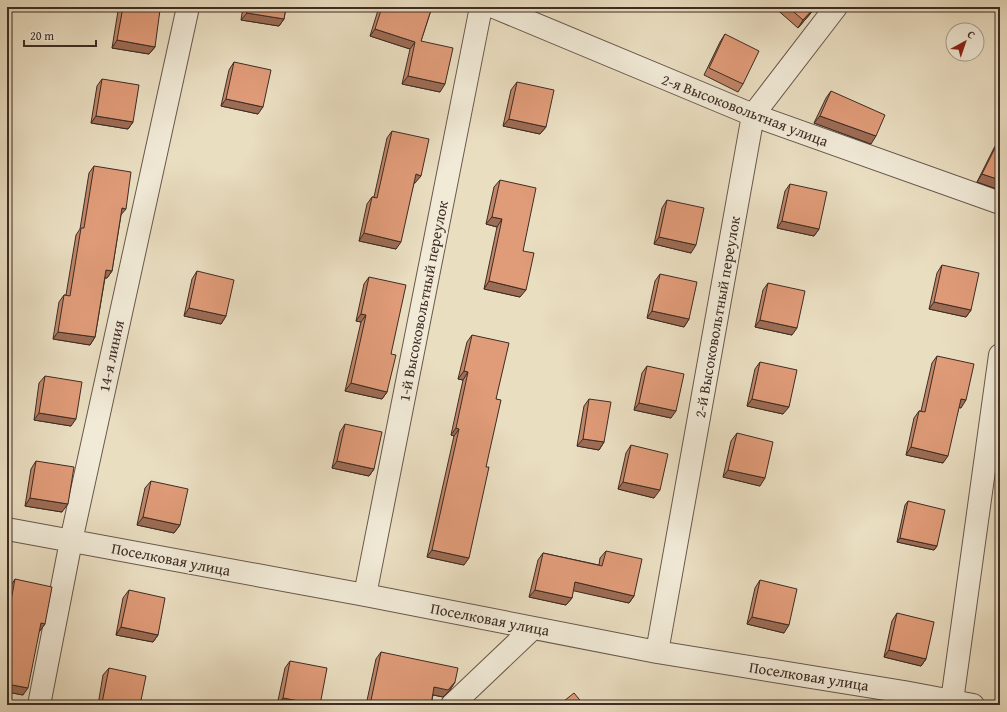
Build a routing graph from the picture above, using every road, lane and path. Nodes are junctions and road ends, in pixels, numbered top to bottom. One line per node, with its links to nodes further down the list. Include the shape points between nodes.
1 (188, 7): 9 (street, 14-я линия)
2 (482, 7): 10 (street, 1-й Высоковольтный переулок)
3 (494, 7): 5 (street, 2-я Высоковольтная улица)
4 (836, 7): 5 (street, 2-й Высоковольтный переулок)
5 (753, 115): 6 (street, 2-я Высоковольтная улица); 12 (street, 2-й Высоковольтный переулок)
6 (1000, 203)
7 (1000, 355): 14 (street)
8 (7, 529): 9 (street, Поселковая улица)
9 (71, 540): 10 (street, Поселковая улица); 15 (street, 14-я линия)
10 (366, 595): 11 (street, Поселковая улица)
11 (533, 628): 12 (street, Поселковая улица); 16 (street)
12 (657, 652): 13 (street, Поселковая улица)
13 (900, 698): 14 (street, Поселковая улица)
14 (952, 701): 17 (street, Поселковая улица)
15 (39, 705)
16 (452, 705)
17 (973, 705)

